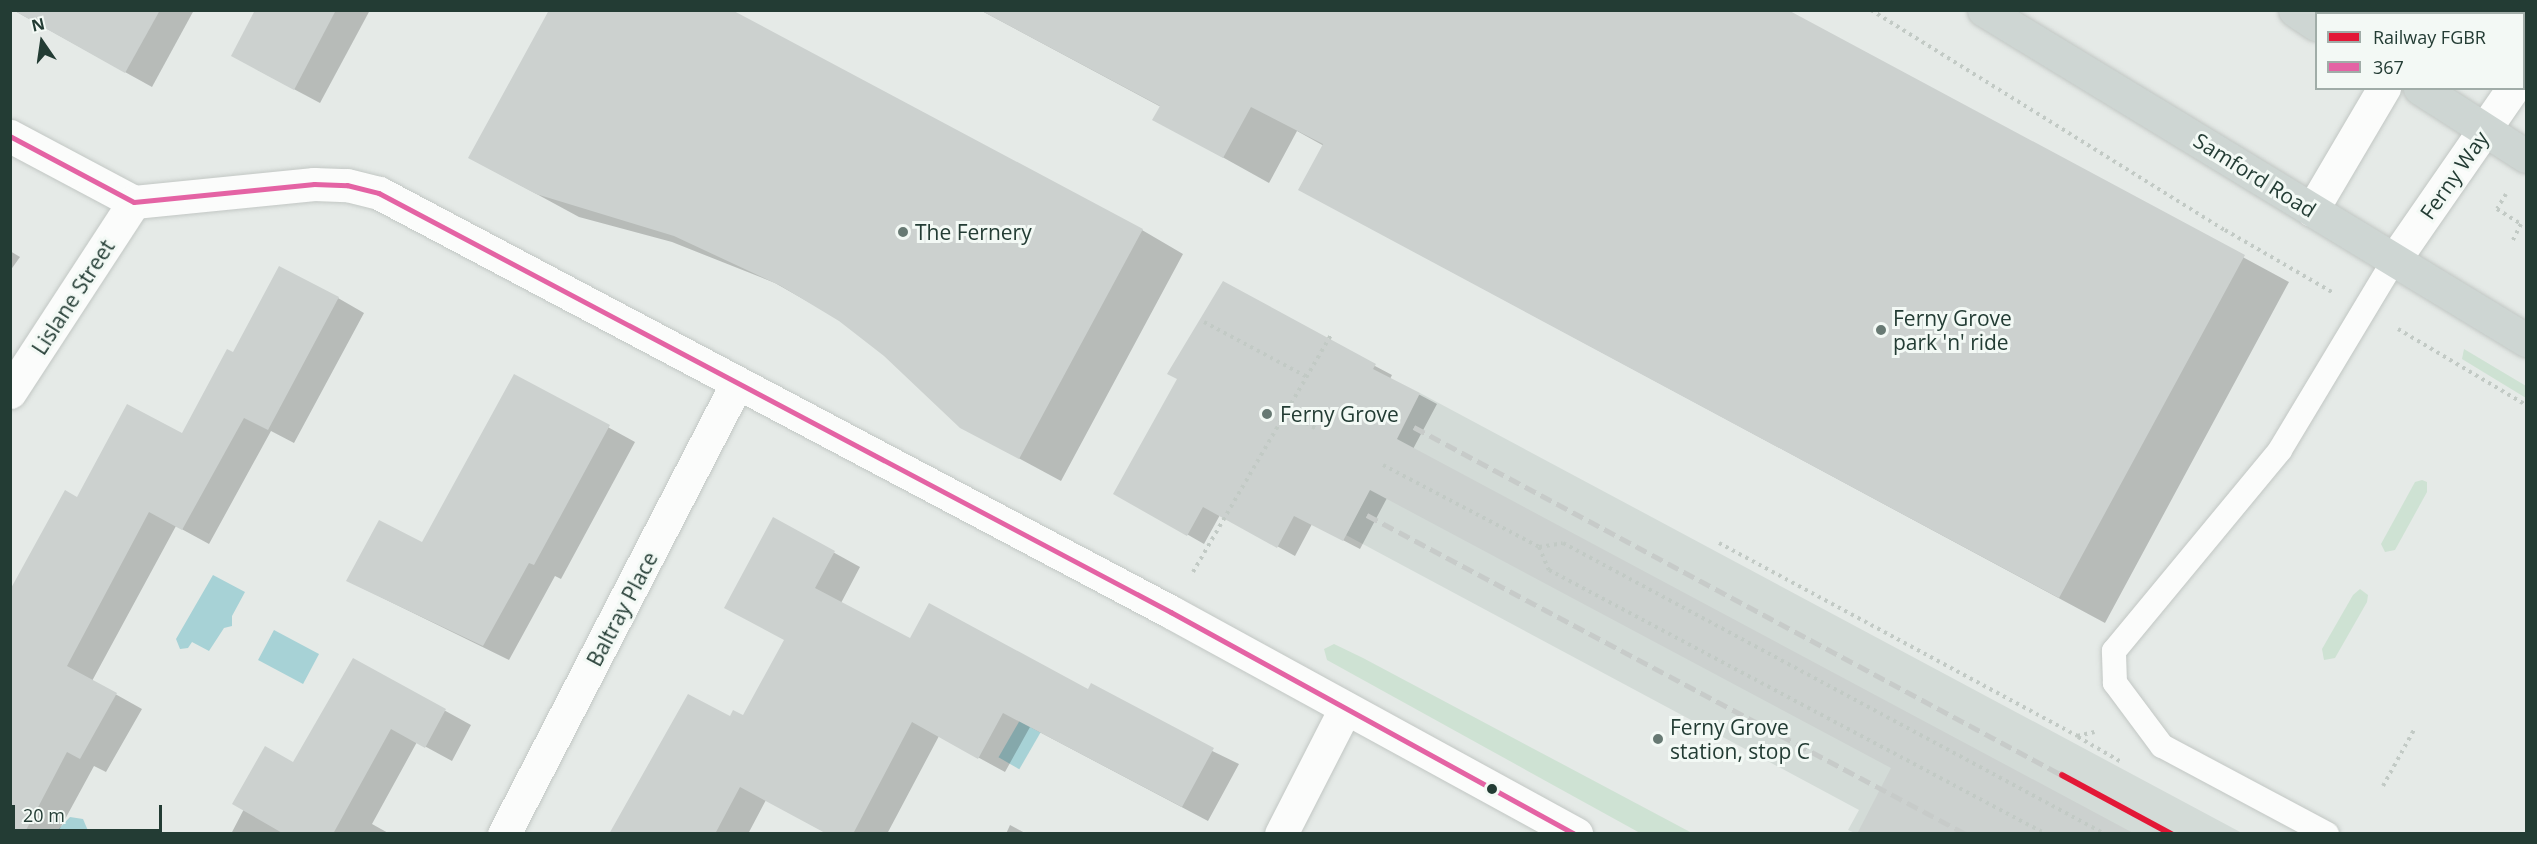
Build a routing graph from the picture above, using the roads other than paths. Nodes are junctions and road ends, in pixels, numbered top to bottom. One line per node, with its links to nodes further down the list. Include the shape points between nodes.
1 (1984, 10): 11 (main road, Samford Road)
2 (2295, 10): 3 (main road)
3 (2315, 23)
4 (2383, 90): 11 (street)
5 (2423, 90): 7 (main road)
6 (2512, 90): 7 (street, Ferny Way)
7 (2486, 129): 9 (main road); 12 (street, Ferny Way)
8 (10, 136): 10 (street)
9 (2526, 156)
10 (134, 202): 14 (street, via 314,184 347,185 379,193); 15 (street, Lislane Street)
11 (2312, 210): 12 (main road, Samford Road)
12 (2394, 260): 13 (main road, Samford Road); 20 (lane, via 2280,450 2114,651 2115,683 2162,746)
13 (2526, 340)
14 (737, 383): 16 (street, via 1171,612); 17 (street, Baltray Place)
15 (10, 392)
16 (1345, 709): 18 (street); 19 (street)
17 (504, 834)
18 (1281, 834)
19 (1576, 834)
20 (2327, 834)

